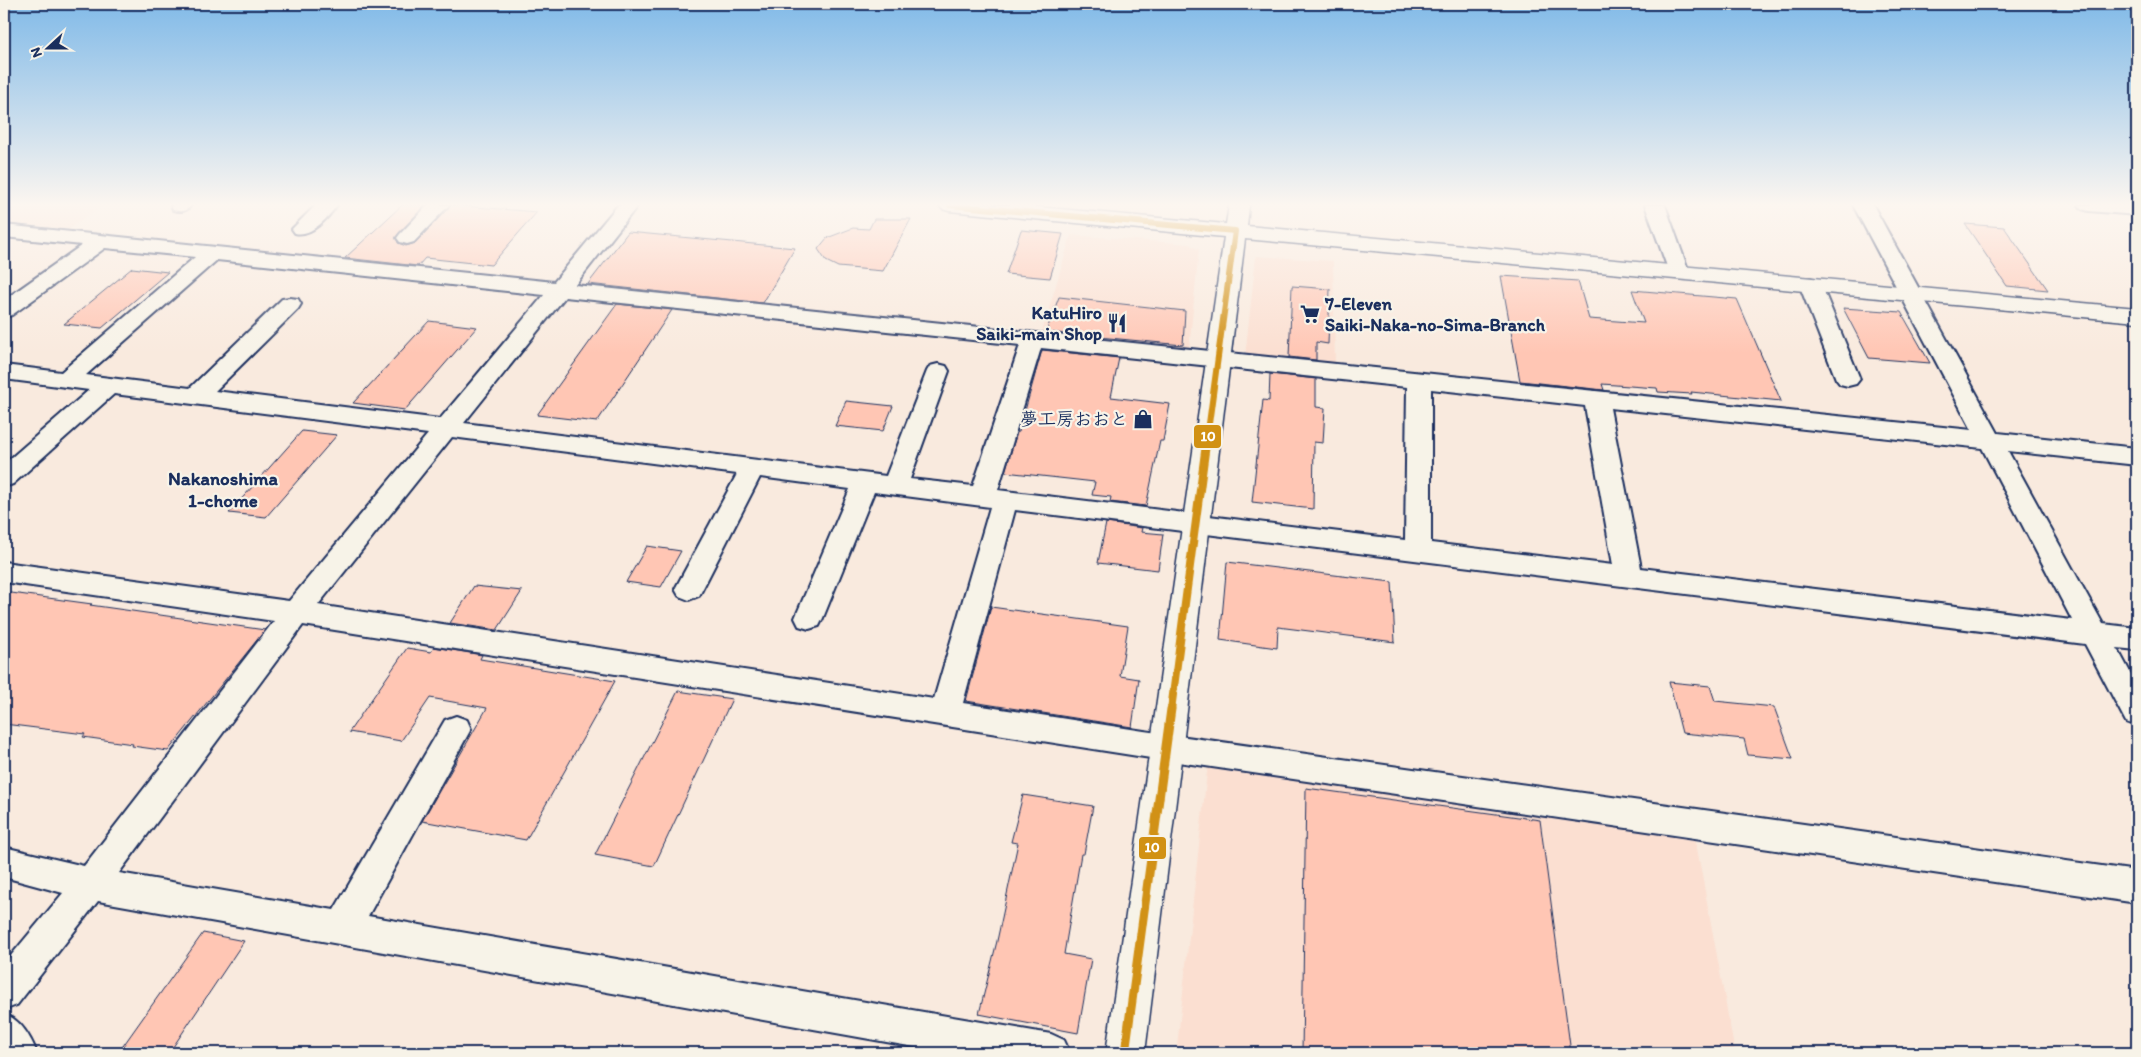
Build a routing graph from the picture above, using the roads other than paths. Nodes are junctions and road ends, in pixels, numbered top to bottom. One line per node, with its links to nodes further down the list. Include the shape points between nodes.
1 (82, 254): 14 (street)
2 (210, 254): 21 (street)
3 (225, 254): 11 (street)
4 (587, 254): 11 (street)
5 (1232, 254): 17 (street)
6 (1534, 254): 9 (street)
7 (1673, 254): 9 (street)
8 (1889, 254): 12 (street)
9 (1679, 272): 10 (street)
10 (1810, 284): 12 (street); 20 (street)
11 (559, 289): 16 (street); 26 (street)
12 (1910, 294): 15 (street); 27 (street)
13 (290, 304): 24 (street)
14 (4, 310)
15 (2137, 314)
16 (1033, 339): 17 (street); 33 (street)
17 (1218, 359): 22 (street); 34 (street)
18 (938, 371): 32 (street)
19 (4, 372): 21 (street)
20 (1848, 379)
21 (66, 380): 23 (street)
22 (1419, 380): 25 (street); 35 (street)
23 (109, 385): 24 (street); 30 (street)
24 (196, 396): 26 (street)
25 (1596, 398): 27 (street); 37 (street)
26 (446, 428): 29 (street); 39 (street)
27 (1990, 440): 28 (street); 41 (street)
28 (2137, 456)
29 (752, 467): 31 (street); 38 (street)
30 (4, 478)
31 (866, 481): 32 (street); 40 (street)
32 (895, 485): 33 (street)
33 (994, 498): 34 (street); 43 (street)
34 (1196, 524): 35 (street); 46 (street)
35 (1418, 551): 37 (street)
36 (4, 572): 39 (street)
37 (1629, 577): 41 (street)
38 (689, 589)
39 (296, 613): 43 (street); 48 (street)
40 (809, 618)
41 (2094, 634): 42 (street); 44 (street)
42 (2137, 639)
43 (945, 713): 46 (street)
44 (2137, 714)
45 (456, 729): 50 (street)
46 (1166, 747): 49 (street); 55 (street)
47 (4, 862): 48 (street)
48 (91, 884): 50 (street); 51 (street)
49 (2137, 887)
50 (343, 928): 54 (street)
51 (4, 992)
52 (4, 1032): 53 (street)
53 (18, 1053)
54 (1051, 1053)
55 (1125, 1053)

